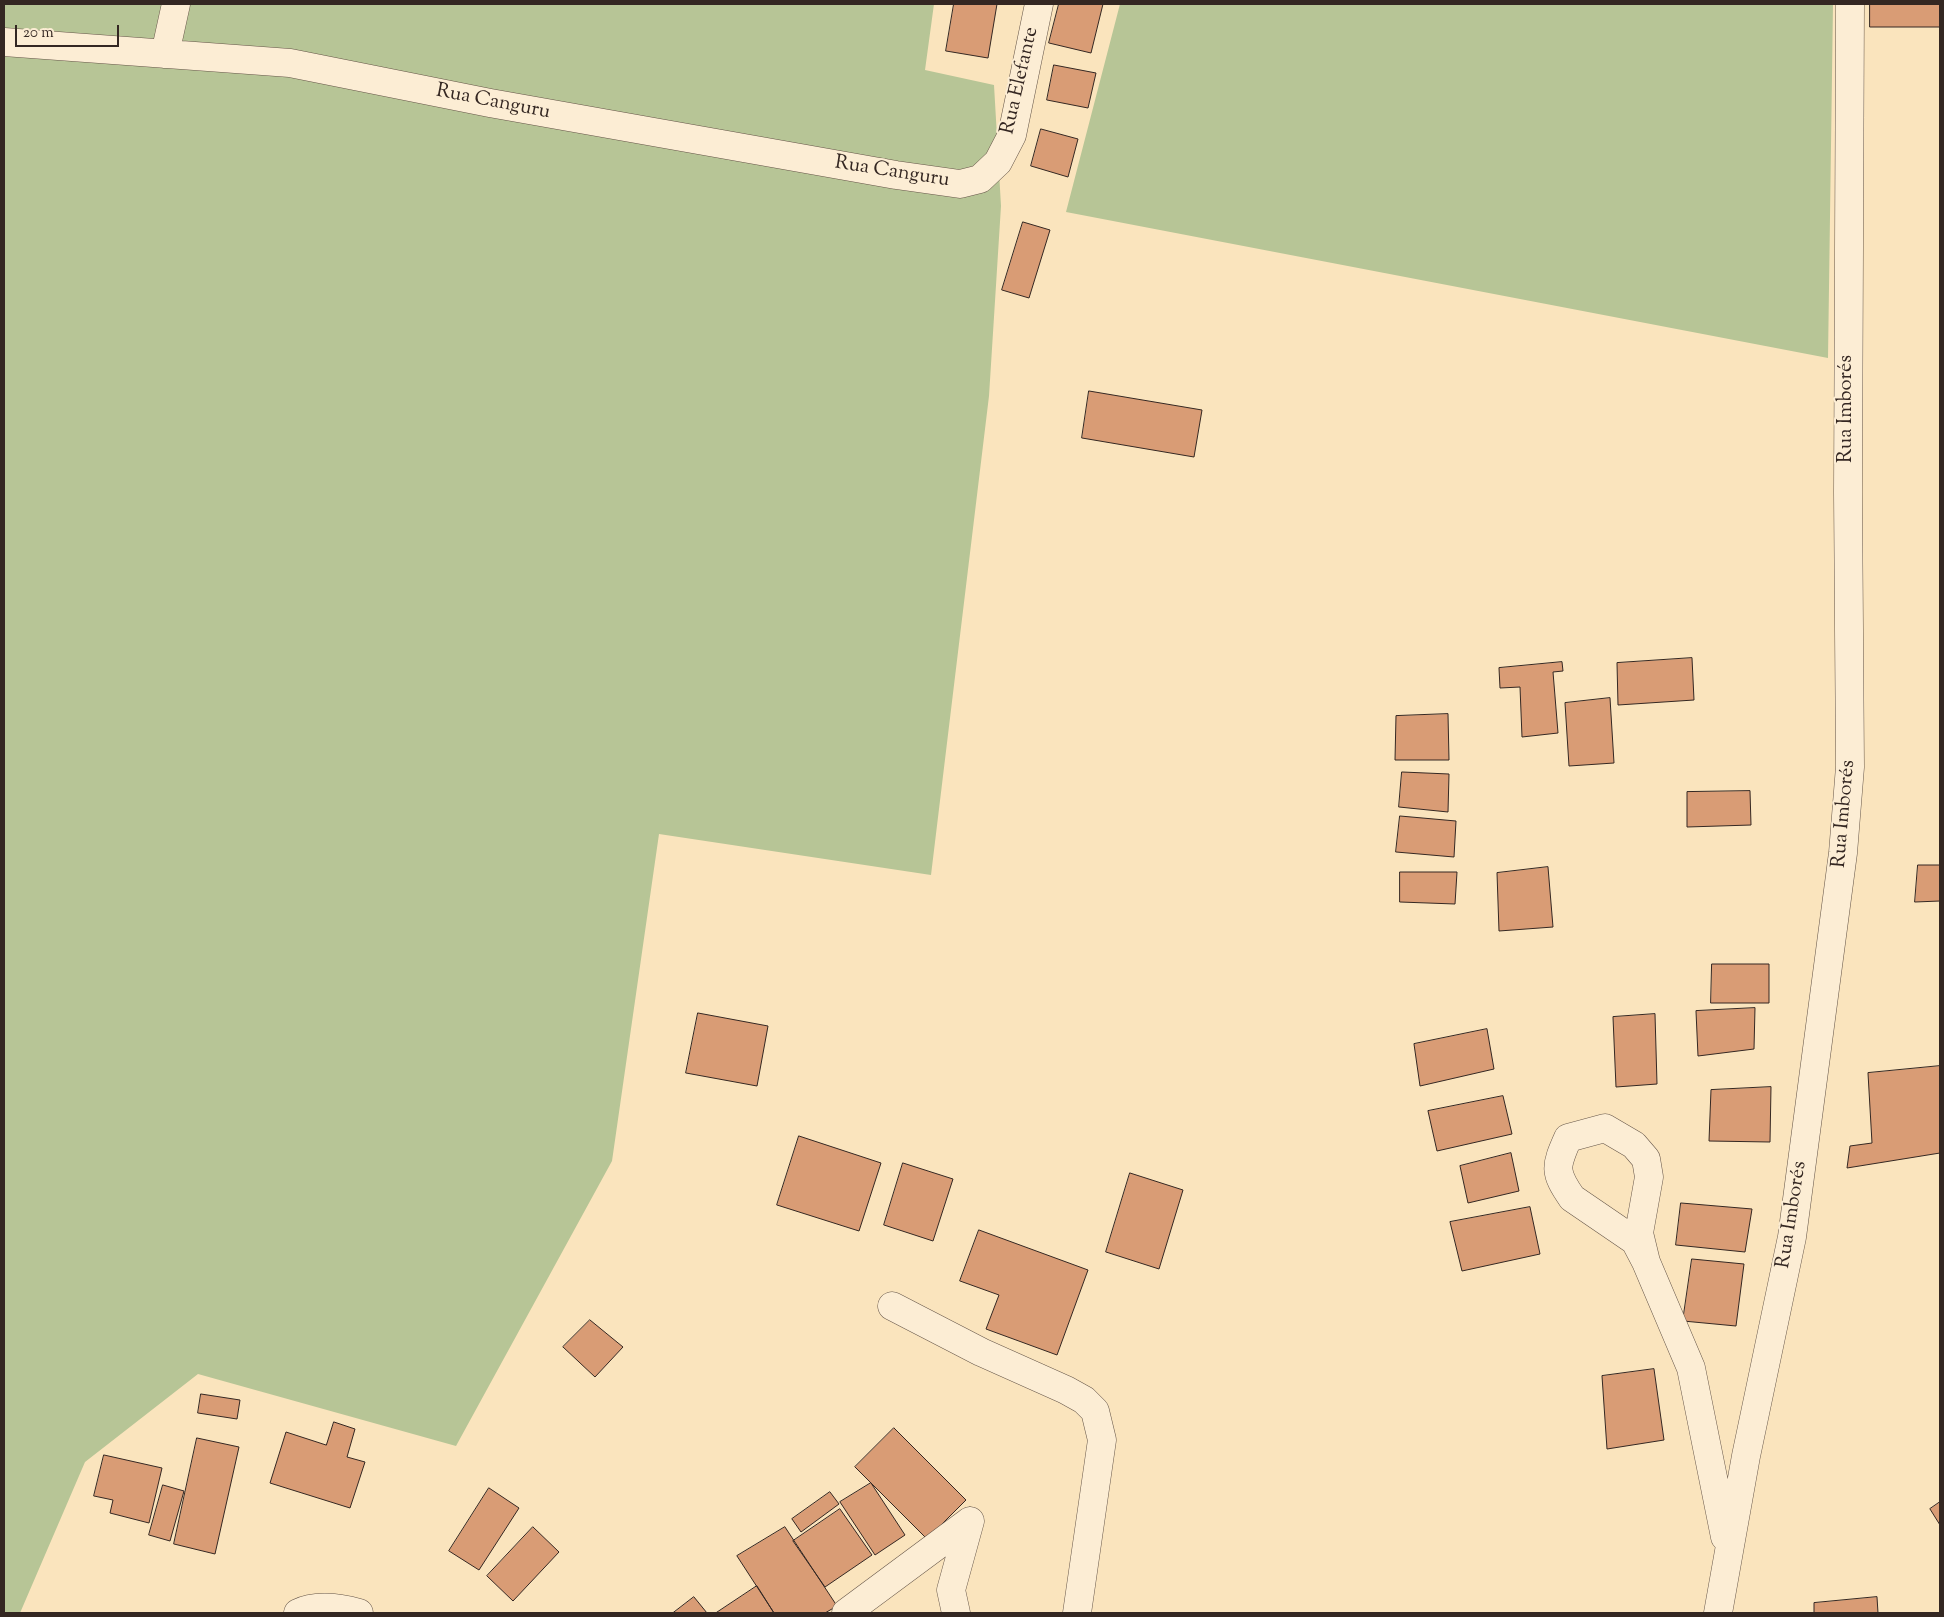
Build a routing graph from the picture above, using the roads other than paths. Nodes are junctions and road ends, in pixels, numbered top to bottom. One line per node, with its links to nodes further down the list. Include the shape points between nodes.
1 (176, 4): 5 (street)
2 (1039, 4): 6 (street, Rua Elefante, via 1012,135 998,162)
3 (1850, 4): 9 (street, Rua Imborés, via 1850,776 1843,853 1792,1237)
4 (4, 42): 5 (street, Rua Canguru)
5 (165, 54): 6 (street, Rua Canguru, via 290,63 490,103 886,173 960,184)
6 (980, 178)
7 (1646, 1262): 7 (street, via 1635,1241 1572,1198 1565,1188 1557,1174 1559,1158 1568,1138 1604,1128 1634,1145 1646,1159 1649,1177 1639,1233); 9 (street, via 1691,1368)
8 (892, 1306): 14 (street, via 981,1352 1066,1390 1084,1400 1094,1411 1102,1440)
9 (1729, 1553): 15 (street, Rua Imborés)
10 (298, 1613): 11 (street, via 321,1608)
11 (360, 1613)
12 (846, 1613): 13 (street, via 970,1520 951,1590)
13 (956, 1613)
14 (1077, 1613)
15 (1718, 1613)

